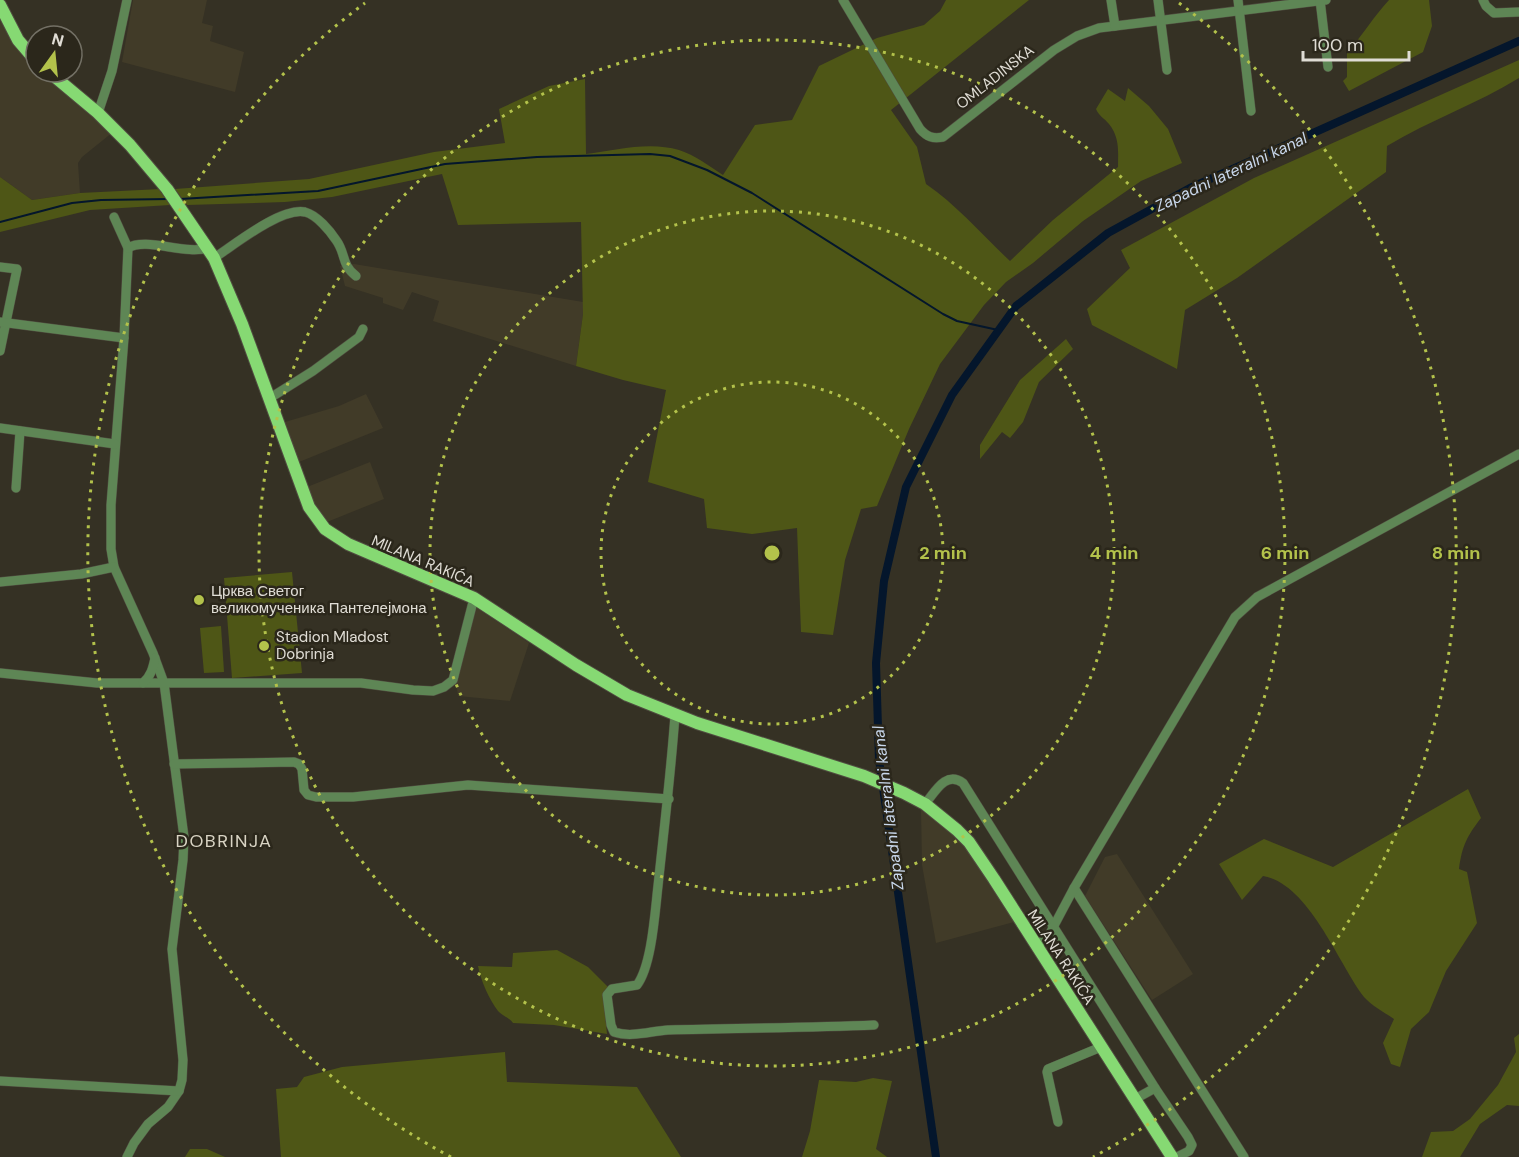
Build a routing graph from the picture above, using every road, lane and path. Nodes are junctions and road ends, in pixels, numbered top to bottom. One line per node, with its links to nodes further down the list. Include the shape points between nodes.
1 (126, 0): 18 (street, via 112,71)
2 (843, 0): 12 (street, OMLADINSKA, via 920,129 936,138 943,137 1065,43 1087,32)
3 (1111, 0): 12 (street)
4 (1158, 0): 11 (street)
5 (1239, 0): 9 (street)
6 (1322, 0): 9 (street, OMLADINSKA); 14 (street, OMLADINSKA)
7 (1483, 0): 10 (street, via 1494,13)
8 (1, 10): 13 (main road)
9 (1240, 11): 11 (street, OMLADINSKA); 17 (street)
10 (1519, 12)
11 (1161, 20): 12 (street, OMLADINSKA); 15 (street)
12 (1115, 26)
13 (24, 47)
14 (1328, 67)
15 (1167, 70)
16 (63, 84): 18 (main road, MILANA RAKIĆA)
17 (1251, 111)
18 (98, 113): 21 (main road, MILANA RAKIĆA, via 167,189)
19 (114, 217): 20 (street)
20 (128, 248): 21 (street, via 138,244); 26 (street)
21 (211, 253): 23 (street, via 268,223 294,213 306,213 336,239 346,267); 28 (main road, MILANA RAKIĆA)
22 (0, 267): 24 (street, via 17,269)
23 (356, 276)
24 (3, 323): 26 (street); 27 (street)
25 (363, 329): 28 (street, via 359,337)
26 (124, 338): 31 (street)
27 (0, 351)
28 (270, 398): 36 (main road, MILANA RAKIĆA, via 309,507 325,529 348,544)
29 (0, 428): 30 (street)
30 (20, 431): 31 (street); 33 (street)
31 (115, 444): 34 (street, via 110,523)
32 (1519, 454): 45 (street, via 1244,607)
33 (16, 488)
34 (114, 567): 35 (street); 37 (street)
35 (0, 582)
36 (474, 598): 39 (street, via 453,680 434,691 361,682); 41 (main road, MILANA RAKIĆA, via 627,695)
37 (155, 658): 39 (street); 40 (street)
38 (0, 673): 40 (street, via 97,683)
39 (164, 682): 40 (street); 42 (street)
40 (143, 683)
41 (675, 715): 43 (street); 44 (main road, MILANA RAKIĆA, via 864,776)
42 (174, 764): 43 (street, via 294,762 302,769 304,790 316,797 468,786); 52 (street, via 184,837 172,949 184,1070)
43 (669, 799): 48 (street, via 643,978 637,985 612,989 607,995 614,1032 629,1035 665,1030)
44 (925, 804): 46 (street, via 946,780 963,783); 47 (main road, MILANA RAKIĆA, via 969,842)
45 (1074, 888): 46 (street); 58 (street)
46 (1053, 925): 47 (street, via 1048,937); 51 (street)
47 (1037, 945): 49 (main road, MILANA RAKIĆA)
48 (874, 1025)
49 (1101, 1047): 53 (main road, MILANA RAKIĆA); 54 (street, via 1048,1069)
50 (0, 1081): 52 (street)
51 (1155, 1088): 53 (street); 57 (street, via 1192,1145)
52 (179, 1091): 55 (street, via 148,1124)
53 (1135, 1099): 56 (main road, MILANA RAKIĆA)
54 (1058, 1122)
55 (127, 1157)
56 (1172, 1157)
57 (1177, 1157)
58 (1244, 1157)

